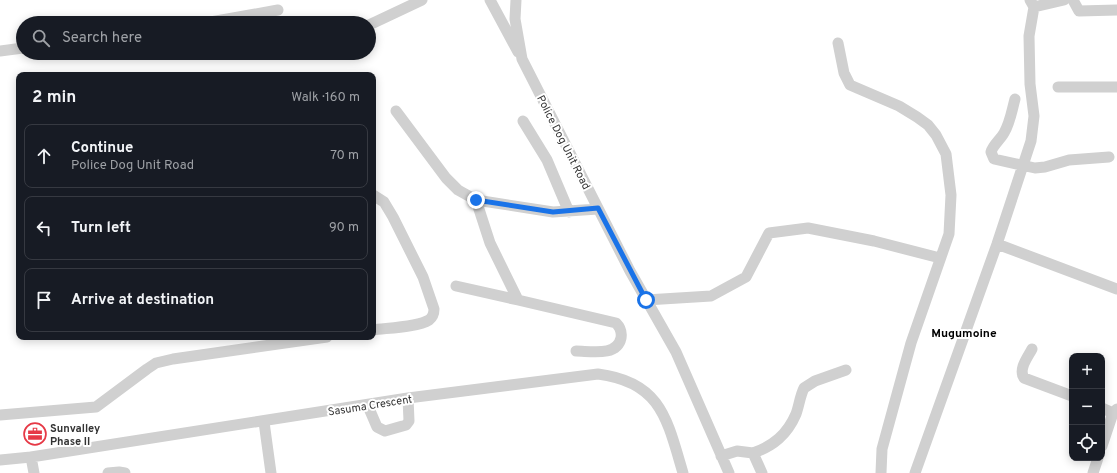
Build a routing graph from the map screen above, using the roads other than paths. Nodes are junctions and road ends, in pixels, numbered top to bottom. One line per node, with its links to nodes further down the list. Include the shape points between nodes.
1 (422, 0): 10 (street)
2 (490, 0): 14 (street)
3 (516, 0): 14 (street, Police Dog Unit Road, via 515,19)
4 (1064, 0): 6 (street)
5 (1073, 0): 8 (street, via 1079,11)
6 (1032, 4): 21 (street, via 1028,56 1034,128)
7 (278, 10): 9 (street)
8 (1117, 10)
9 (244, 16)
10 (376, 22)
11 (838, 43): 27 (street, via 844,73 850,85 917,116 936,135 946,154 951,216 949,234)
12 (16, 49): 13 (street)
13 (0, 51)
14 (522, 59): 24 (street, Police Dog Unit Road)
15 (1058, 87): 16 (street)
16 (1117, 87)
17 (1015, 99): 21 (street, via 1009,123 990,152 998,161)
18 (396, 111): 23 (street, via 446,178 458,190)
19 (523, 121): 25 (street, via 547,160)
20 (1109, 158): 21 (street, via 1069,160 1045,167)
21 (1023, 166): 26 (street)
22 (376, 197): 32 (street, via 384,202 393,217 423,277 434,309 430,319 422,323)
23 (476, 200): 25 (street, via 531,210); 30 (street, via 490,243)
24 (598, 208): 25 (street); 31 (street, Police Dog Unit Road)
25 (569, 212)
26 (997, 244): 29 (street); 58 (street)
27 (940, 258): 31 (street, via 808,228 770,233 746,277 711,296); 57 (street, via 917,325 888,426 882,449)
28 (456, 286): 30 (street)
29 (1117, 289)
30 (518, 300): 35 (street, via 616,323 619,327 621,340 616,347 608,351)
31 (646, 300): 46 (street, Police Dog Unit Road, via 676,352)
32 (376, 330)
33 (306, 340): 42 (street, via 173,359 156,364 96,407)
34 (1032, 349): 37 (street, via 1022,369 1024,378)
35 (576, 351)
36 (846, 370): 45 (street, via 815,381 804,388 789,428 780,439 767,448)
37 (1069, 395)
38 (408, 398): 39 (street, Sasuma Crescent); 39 (street, via 406,425 385,431 377,427); 54 (street, Sasuma Crescent, via 581,375 617,376 637,384 653,398 665,421)
39 (368, 406): 43 (street, Sasuma Crescent)
40 (1105, 409): 41 (street)
41 (1115, 411): 44 (street)
42 (0, 415)
43 (264, 422): 47 (street, Sasuma Crescent); 53 (street)
44 (1105, 438)
45 (753, 452): 46 (street, via 737,451); 56 (street)
46 (721, 456): 55 (street, Police Dog Unit Road)
47 (31, 457): 48 (street, Sasuma Crescent); 50 (street)
48 (0, 460)
49 (1097, 461): 59 (street)
50 (34, 473)
51 (108, 473): 52 (street)
52 (125, 473)
53 (271, 473)
54 (683, 473)
55 (729, 473)
56 (762, 473)
57 (881, 473)
58 (915, 473)
59 (1093, 473)

